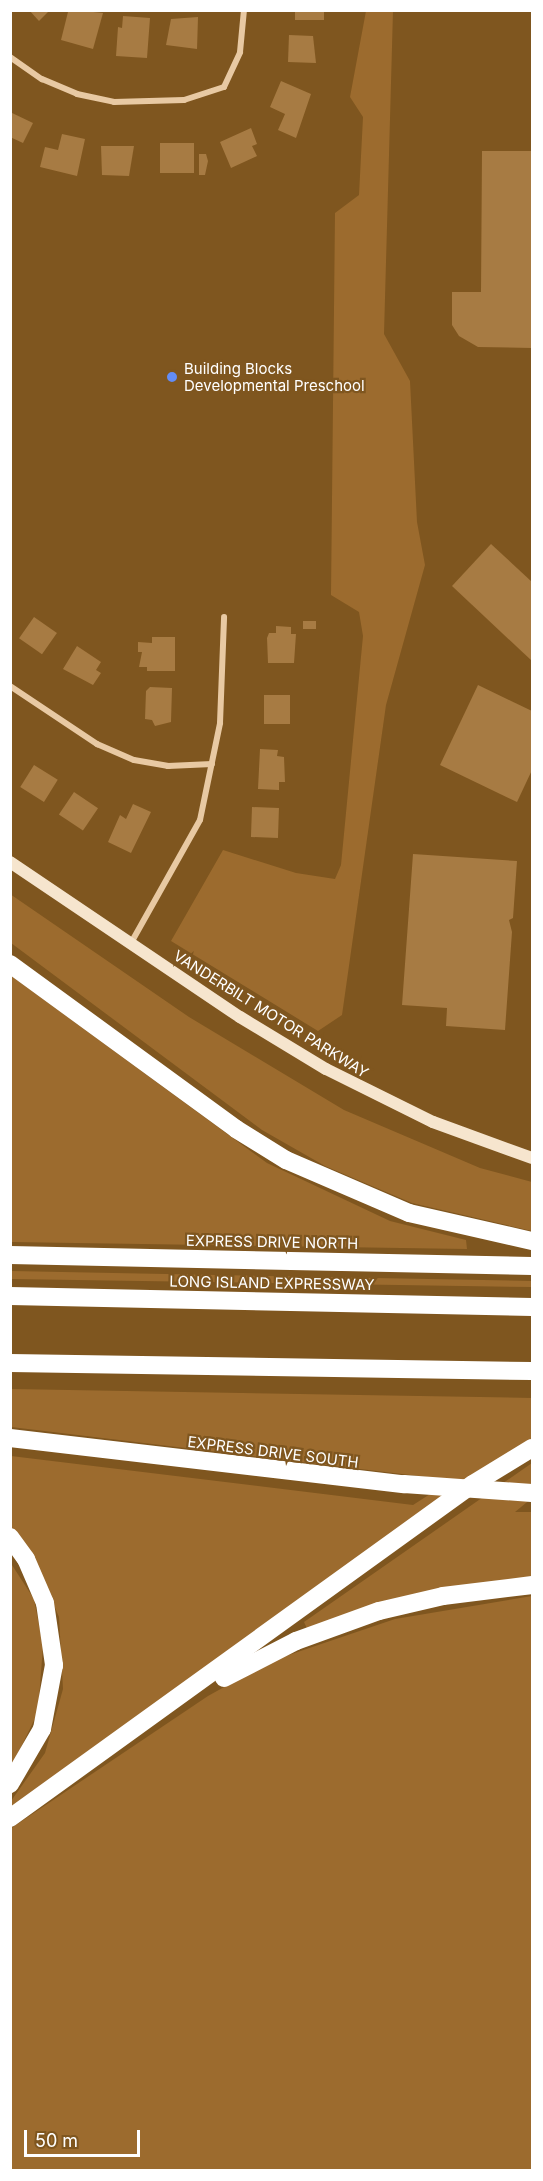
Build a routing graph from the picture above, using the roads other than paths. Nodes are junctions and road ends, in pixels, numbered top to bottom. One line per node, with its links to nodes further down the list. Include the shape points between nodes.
1 (244, 10): 2 (street, via 240,52 224,87 184,100 114,102 77,94 42,79)
2 (10, 57)
3 (224, 616): 5 (street, via 220,723)
4 (10, 686): 5 (street, via 97,744 134,760 168,766)
5 (212, 764): 7 (street, via 200,820)
6 (10, 862): 7 (main road, VANDERBILT MOTOR PARKWAY)
7 (131, 943): 9 (main road, VANDERBILT MOTOR PARKWAY, via 240,1017 356,1085 433,1122)
8 (10, 963): 10 (highway, via 227,1123 286,1160 409,1213)
9 (532, 1158)
10 (532, 1241)
11 (10, 1255): 12 (highway, EXPRESS DRIVE NORTH)
12 (532, 1266)
13 (10, 1296): 14 (highway, LONG ISLAND EXPRESSWAY)
14 (532, 1306)
15 (10, 1363): 16 (highway)
16 (532, 1371)
17 (10, 1438): 19 (highway, EXPRESS DRIVE SOUTH, bridge, via 404,1485)
18 (532, 1448): 22 (highway, via 473,1484)
19 (532, 1493)
20 (10, 1537): 23 (highway, via 26,1559 45,1603 54,1665 42,1729)
21 (532, 1585): 22 (highway, via 444,1596 349,1621 248,1664)
22 (141, 1725): 24 (highway)
23 (10, 1784)
24 (10, 1818)

